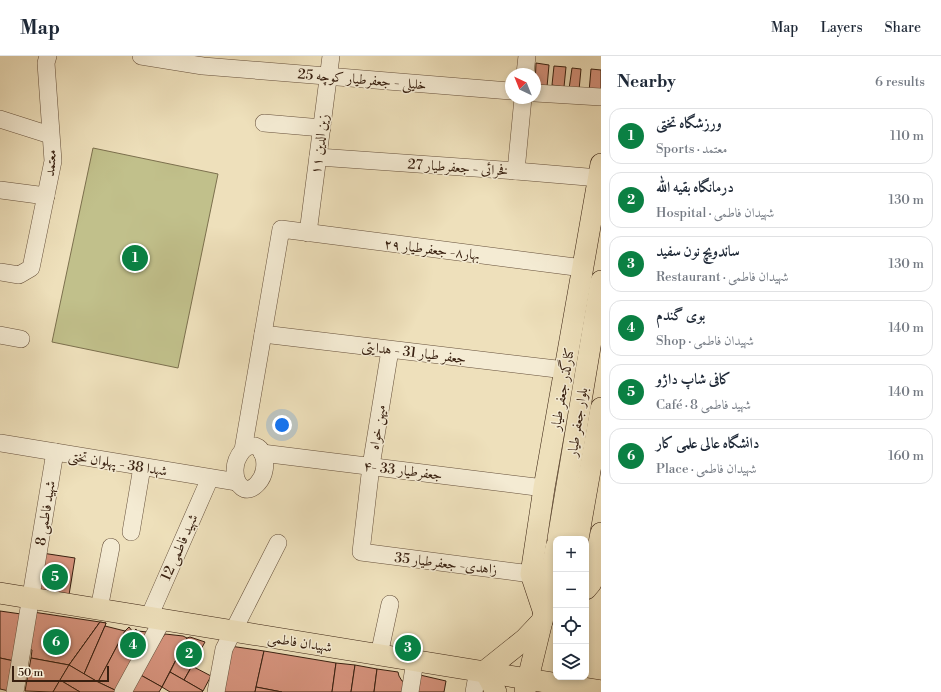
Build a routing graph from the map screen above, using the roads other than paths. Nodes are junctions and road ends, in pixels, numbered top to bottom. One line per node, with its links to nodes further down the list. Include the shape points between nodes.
1 (48, 56): 14 (street, معتمد, via 46,63)
2 (141, 56): 6 (street, خلیلی - جعفرطیار کوچه 25, via 203,66)
3 (331, 56): 6 (street, زین الدین ۱۱)
4 (526, 56): 5 (street)
5 (525, 68)
6 (328, 76): 7 (street, خلیلی - جعفرطیار کوچه 25); 13 (street, زین الدین ۱۱)
7 (505, 91)
8 (541, 93): 9 (street)
9 (601, 97)
10 (522, 104): 16 (street)
11 (0, 119): 14 (street)
12 (264, 124): 13 (street)
13 (322, 128): 15 (street, زین الدین ۱۱)
14 (50, 135): 19 (street, معتمد, via 53,161)
15 (318, 157): 16 (street, فخرائی - جعفرطیار 27); 20 (street, زین الدین ۱۱)
16 (516, 170): 17 (street, فخرائی - جعفرطیار 27)
17 (600, 171): 21 (main road, کنارگذر جعفر طیار)
18 (0, 190): 19 (street)
19 (46, 196): 22 (street, معتمد, via 31,268 19,275)
20 (308, 233): 21 (street, بهار۸- جعفرطیار ۲۹); 24 (street, بهار۸- جعفرطیار ۲۹, via 281,229)
21 (583, 268): 28 (main road, کنارگذر جعفر طیار)
22 (0, 272)
23 (601, 281): 41 (main road, بلوار جعفر طیار)
24 (263, 334): 27 (street, جعفر طیار 31 - هدایتی); 31 (street)
25 (0, 335): 26 (street)
26 (21, 338)
27 (390, 350): 28 (street, جعفر طیار 31 - هدایتی); 34 (street, میهن خواه)
28 (565, 370): 38 (main road, کنارگذر جعفر طیار)
29 (601, 408): 42 (main road, بلوار جعفر طیار)
30 (0, 443): 32 (street, شهدا 38 - پهلوان تختی)
31 (243, 450): 33 (street, via 256,446); 37 (street, via 235,469)
32 (55, 452): 35 (street, شهدا 38 - پهلوان تختی); 50 (street, شهید فاطمی 8)
33 (262, 453): 34 (street, ۴- جعفرطیار 33); 37 (street, via 265,466 257,485 246,489)
34 (371, 466): 38 (street, ۴- جعفرطیار 33); 45 (street, میهن خواه)
35 (142, 467): 36 (street, شهدا 38 - پهلوان تختی); 39 (street)
36 (210, 478): 37 (street, شهدا 38 - پهلوان تختی); 54 (street, شهید فاطمی 12)
37 (237, 482)
38 (544, 488): 47 (main road, کنارگذر جعفر طیار)
39 (131, 532)
40 (601, 533): 48 (main road)
41 (558, 536)
42 (579, 536)
43 (278, 542): 55 (street)
44 (111, 547): 52 (street)
45 (361, 552): 47 (street, زاهدی- جعفرطیار 35)
46 (553, 563): 53 (main road)
47 (531, 574): 53 (main road, کنارگذر جعفر طیار)
48 (593, 586)
49 (0, 593): 50 (main road, شهیدان فاطمی)
50 (31, 598): 52 (main road, شهیدان فاطمی); 63 (street, شهید فاطمی 8)
51 (390, 604): 56 (street)
52 (99, 609): 54 (main road, شهیدان فاطمی)
53 (543, 617): 59 (main road, via 525,639); 61 (main road)
54 (156, 618): 55 (main road, شهیدان فاطمی); 64 (street, شهید فاطمی 12)
55 (233, 631): 56 (main road, شهیدان فاطمی); 58 (street, via 224,649)
56 (379, 655): 57 (main road, شهیدان فاطمی)
57 (415, 660): 59 (main road, شهیدان فاطمی); 67 (street)
58 (220, 671): 65 (street); 66 (street)
59 (481, 671): 61 (main road, شهیدان فاطمی); 68 (street); 69 (main road)
60 (563, 683): 61 (main road, شهیدان فاطمی); 62 (main road, شهیدان فاطمی)
61 (526, 685)
62 (601, 691)
63 (15, 692)
64 (123, 692)
65 (208, 692)
66 (216, 692)
67 (410, 692)
68 (474, 692)
69 (496, 692)

